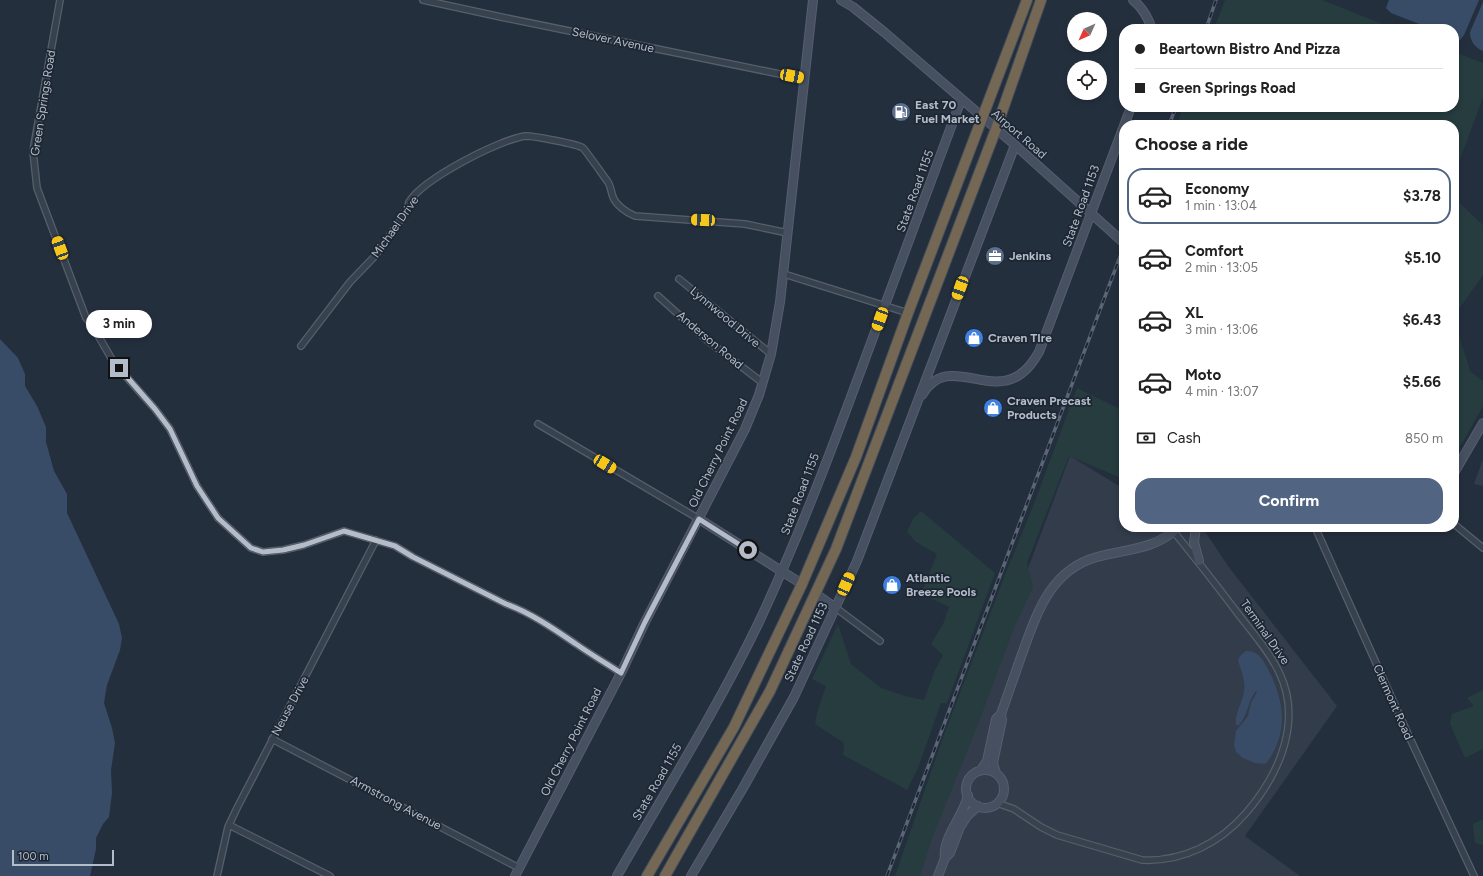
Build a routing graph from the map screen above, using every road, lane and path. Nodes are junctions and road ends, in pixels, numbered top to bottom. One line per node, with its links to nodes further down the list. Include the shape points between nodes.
1 (60, 0): 36 (street, Green Springs Road, via 33,151 37,188 86,318 114,363 170,429 197,486 218,518 251,548 263,552 283,550 344,531)
2 (423, 0): 9 (street, Selover Avenue)
3 (812, 0): 9 (street, Old Cherry Point Road)
4 (841, 0): 10 (street, Airport Road, via 884,32)
5 (1027, 0): 11 (highway)
6 (1041, 0): 12 (highway)
7 (1133, 0): 8 (street, via 1140,5)
8 (1150, 24)
9 (804, 79): 16 (street, Old Cherry Point Road)
10 (961, 100): 11 (street, Airport Road); 21 (street, State Road 1155)
11 (982, 117): 12 (street, Airport Road); 22 (highway)
12 (996, 129): 14 (street, Airport Road); 41 (highway, via 836,549)
13 (1119, 139): 15 (street, State Road 1153)
14 (1015, 145): 15 (street, Airport Road); 26 (street, State Road 1153)
15 (1091, 213): 17 (street, Airport Road); 26 (street, State Road 1153, via 1039,352 1029,368 1016,377 997,382 959,375 946,376 936,380 924,391)
16 (788, 233): 18 (street, Old Cherry Point Road); 23 (street, Michael Drive, via 745,224 635,216 624,210 613,198 608,182 582,148 533,136 521,137 489,148 434,179 420,191 408,204 407,211 375,256 350,282)
17 (1119, 238)
18 (784, 274): 21 (street); 24 (street, Old Cherry Point Road)
19 (680, 279): 24 (street, Lynnwood Drive)
20 (658, 296): 25 (street, Anderson Road, via 708,341)
21 (884, 306): 22 (street); 39 (street, State Road 1155)
22 (908, 313): 40 (highway, via 856,458)
23 (301, 346)
24 (771, 354): 25 (street, Old Cherry Point Road)
25 (763, 383): 30 (street, Old Cherry Point Road, via 745,429)
26 (916, 406): 42 (street, State Road 1153)
27 (1483, 423): 29 (street)
28 (538, 424): 30 (street)
29 (1459, 464)
30 (699, 519): 39 (street); 44 (street, Old Cherry Point Road)
31 (1459, 528): 37 (street)
32 (1172, 532): 45 (street, Terminal Drive, via 1143,548 1101,556 1080,565 1067,573 1051,589 1038,610)
33 (1178, 532): 38 (street, Terminal Drive)
34 (1195, 532): 38 (street, via 1194,542)
35 (1317, 532): 63 (street, Clermont Road)
36 (376, 540): 44 (street, Green Springs Road, via 395,546 520,609); 46 (street, Neuse Drive)
37 (1483, 548)
38 (1198, 561): 50 (street, Terminal Drive, via 1266,650 1279,672 1288,695 1290,718 1286,742 1269,780 1238,823 1226,834 1199,849 1166,859 1142,860 1057,835 1014,809)
39 (782, 571): 40 (street); 58 (street, State Road 1155, via 719,699)
40 (802, 584): 59 (highway, via 734,727)
41 (816, 594): 42 (street); 60 (highway, via 770,691)
42 (836, 608): 43 (street); 61 (street, State Road 1153, via 794,697)
43 (880, 642)
44 (621, 673): 54 (street, Old Cherry Point Road)
45 (1001, 714): 47 (street, Terminal Drive, via 996,719 987,761); 48 (street, Terminal Drive, via 994,763)
46 (272, 739): 52 (street, Neuse Drive); 54 (street, Armstrong Avenue)
47 (981, 770): 48 (street); 49 (street, Terminal Drive, via 970,777)
48 (996, 773): 50 (street, Terminal Drive, via 1004,787 1001,799)
49 (968, 795): 51 (street); 53 (street, Terminal Drive, via 966,805 944,851)
50 (997, 803): 51 (street, Terminal Drive, via 988,807)
51 (978, 806): 53 (street, via 960,827 950,853)
52 (229, 825): 55 (street, Neuse Drive); 56 (street)
53 (945, 858): 62 (street)
54 (519, 868): 57 (street, Old Cherry Point Road)
55 (217, 876)
56 (330, 876)
57 (514, 876)
58 (617, 876)
59 (647, 876)
60 (665, 876)
61 (691, 876)
62 (938, 876)
63 (1474, 876)

